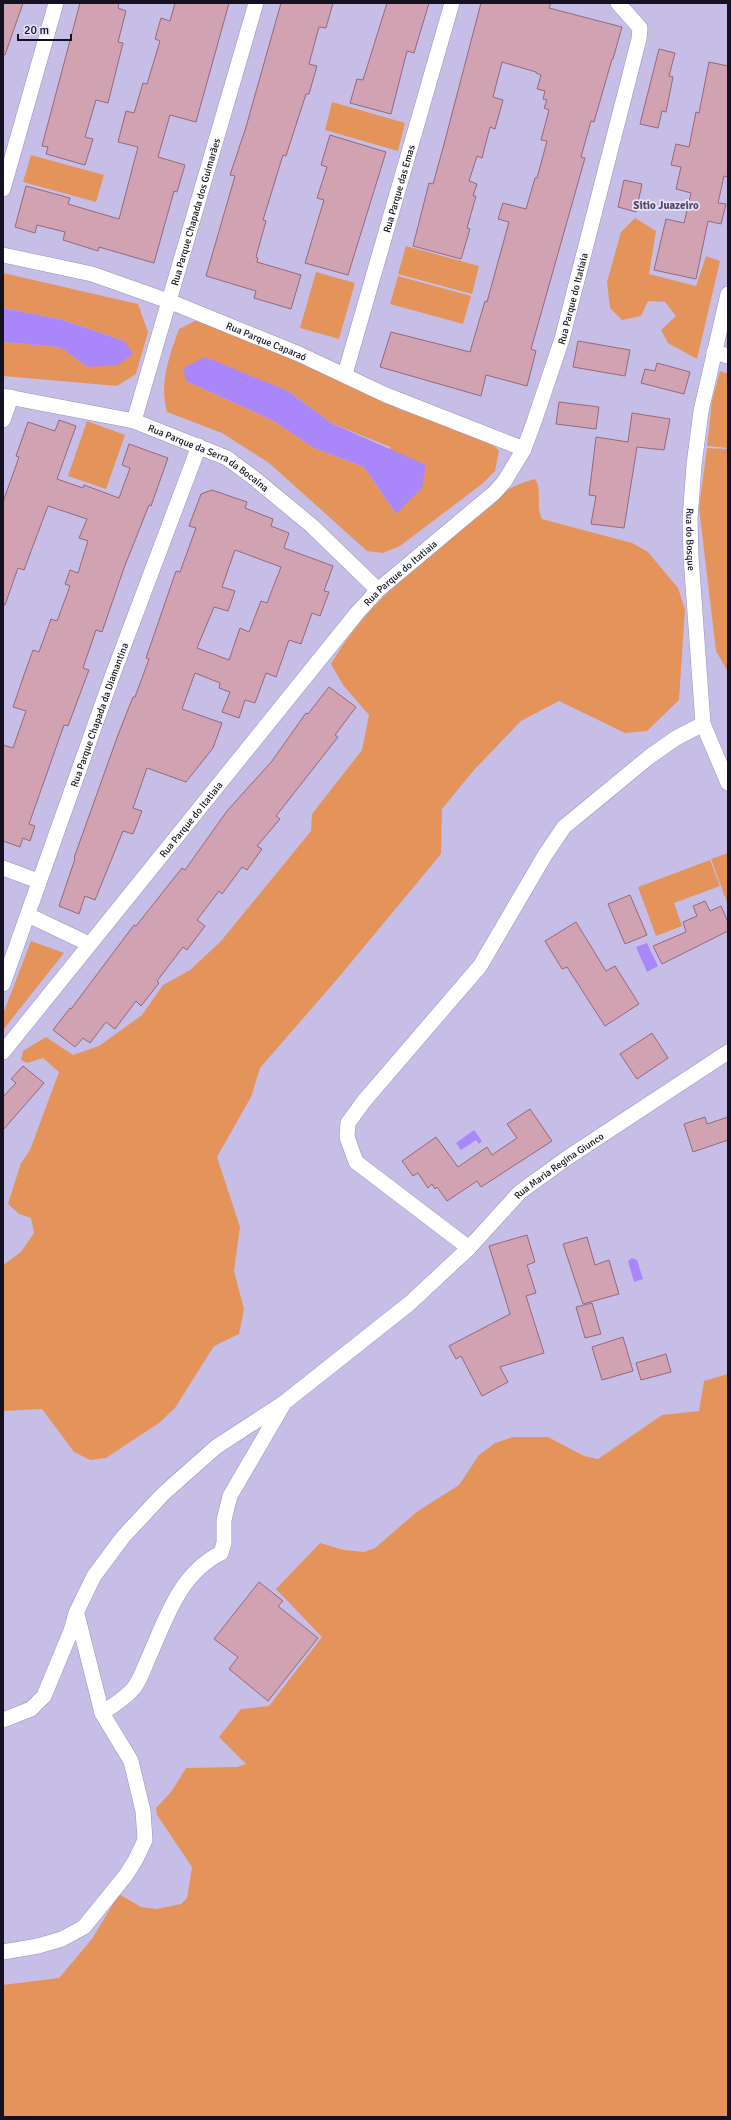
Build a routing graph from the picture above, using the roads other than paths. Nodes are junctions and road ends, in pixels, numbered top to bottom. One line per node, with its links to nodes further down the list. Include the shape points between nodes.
1 (56, 3): 5 (street)
2 (256, 3): 8 (street, Rua Parque Chapada dos Guimarães)
3 (452, 3): 12 (street, Rua Parque das Emas)
4 (618, 3): 17 (street, Rua Parque do Itatiaia, via 640,28 639,39 568,316)
5 (3, 189)
6 (3, 255): 8 (street, Rua Parque Caparaó, via 92,274)
7 (728, 294): 9 (street, Rua do Bosque)
8 (170, 302): 12 (street, Rua Parque Caparaó); 15 (street, Rua Parque Chapada dos Guimarães)
9 (726, 317): 10 (street, Rua do Bosque)
10 (723, 337): 11 (street, Rua do Bosque)
11 (721, 354): 19 (street, Rua do Bosque, via 702,411 690,519 690,557)
12 (345, 374): 17 (street, Rua Parque Caparaó, via 386,395)
13 (7, 397): 14 (street); 15 (street, Rua Parque da Serra da Bocaína)
14 (3, 420)
15 (134, 421): 16 (street, Rua Parque da Serra da Bocaína)
16 (199, 446): 18 (street, Rua Parque da Serra da Bocaína, via 227,458 254,478 312,526); 22 (street, Rua Parque Chapada da Diamantina)
17 (524, 449): 18 (street, Rua Parque do Itatiaia, via 504,482 494,493)
18 (378, 590): 24 (street, Rua Parque do Itatiaia)
19 (703, 724): 20 (street, Rua do Bosque); 28 (street, via 676,738 649,757 564,827 480,966 348,1123 347,1137 356,1162)
20 (728, 783)
21 (3, 868): 22 (street)
22 (38, 880): 23 (street, Rua Parque Chapada da Diamantina)
23 (28, 915): 24 (street); 25 (street, Rua Parque Chapada da Diamantina)
24 (89, 944): 26 (street, Rua Parque do Itatiaia)
25 (3, 984)
26 (3, 1052)
27 (728, 1052): 28 (street, Rua Maria Regina Giunco, via 615,1125 520,1192)
28 (469, 1248): 29 (street, Rua Maria Regina Giunco, via 410,1303)
29 (285, 1402): 30 (street, Rua Maria Regina Giunco, via 216,1447 163,1494 123,1537 94,1576); 31 (street, via 230,1496 224,1520 224,1543 221,1553 206,1560 185,1581 134,1688 121,1701)
30 (76, 1613): 31 (street); 32 (street, Rua Maria Regina Giunco, via 44,1696 32,1709)
31 (102, 1713): 33 (street, via 131,1760 143,1811 144,1840 141,1850 126,1875 84,1927 62,1939)
32 (3, 1720)
33 (3, 1952)

